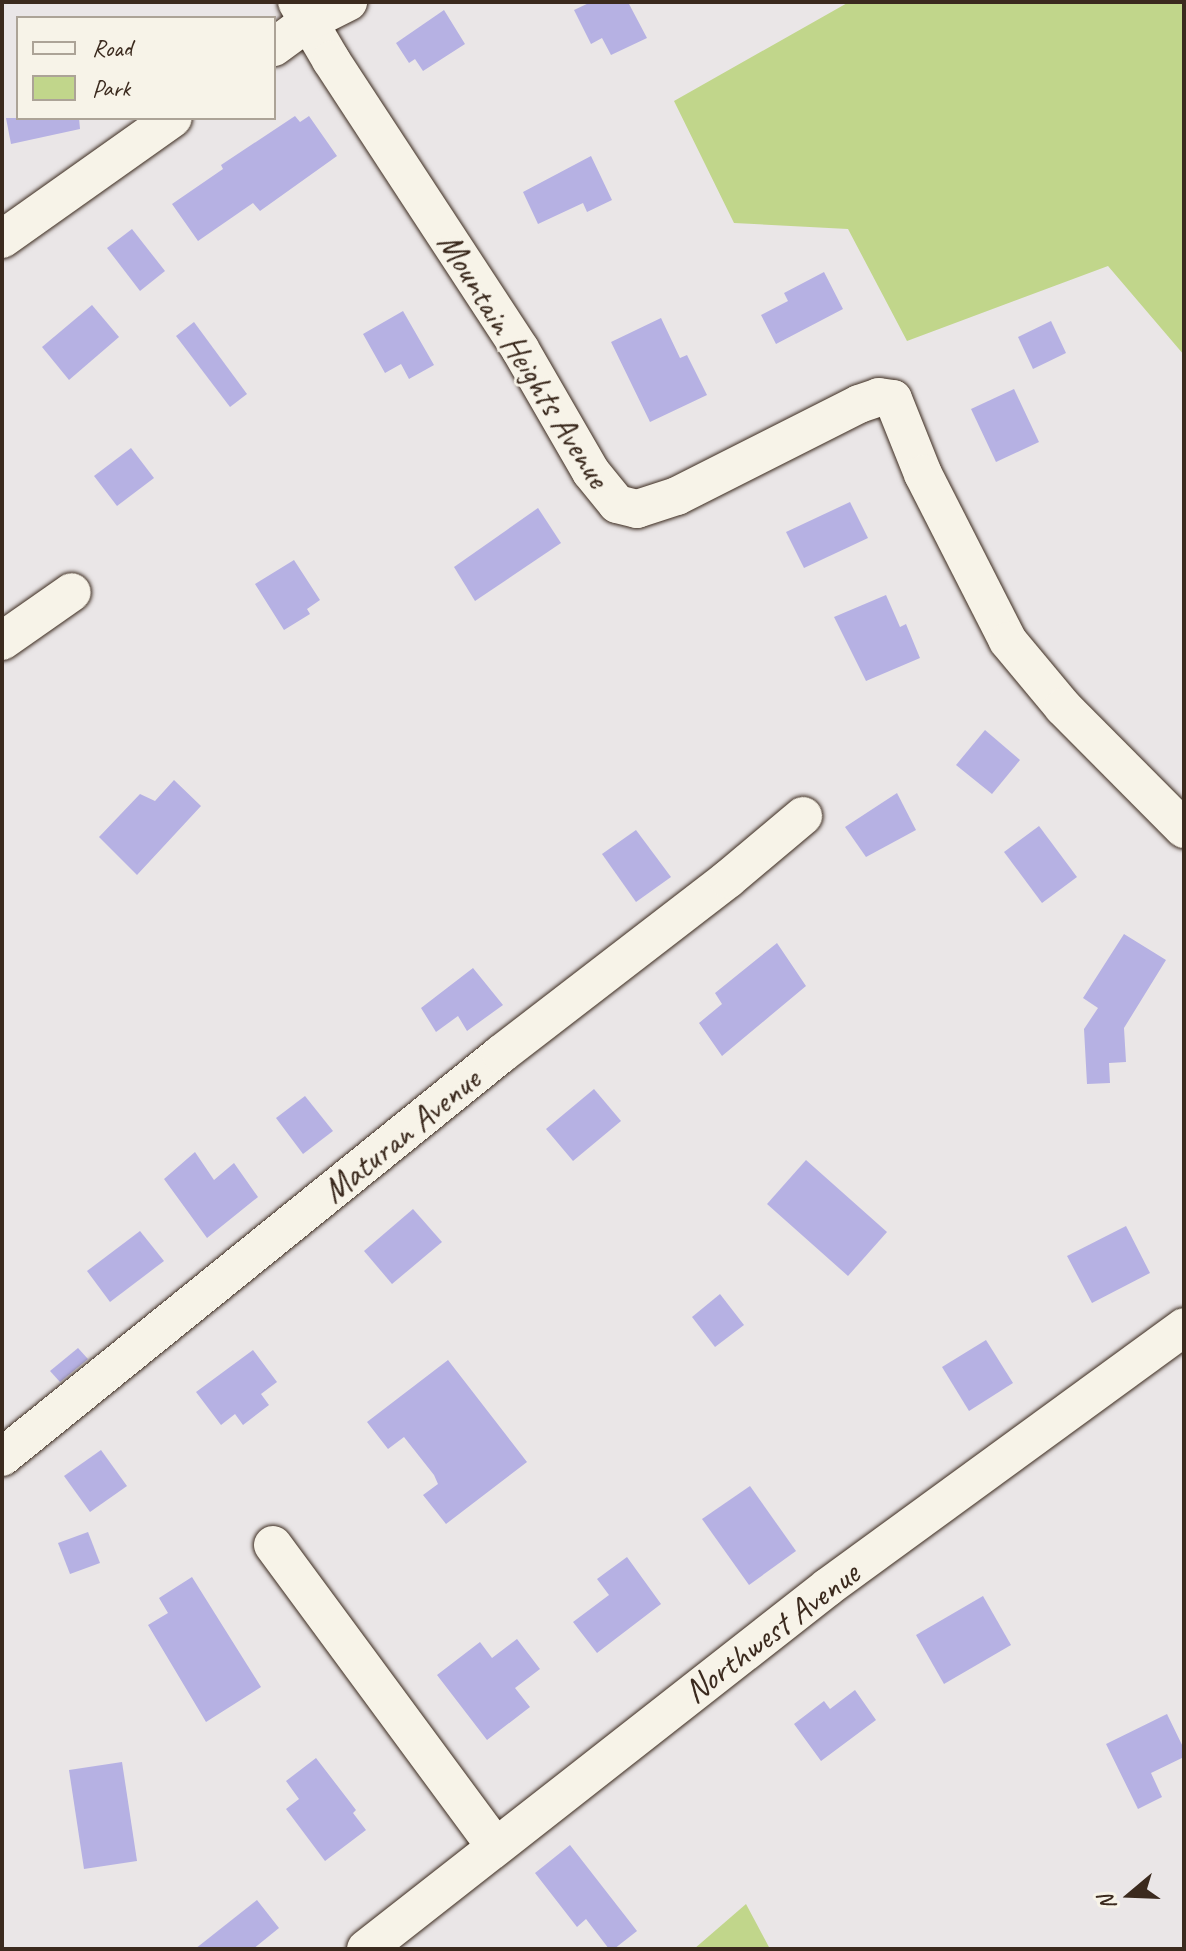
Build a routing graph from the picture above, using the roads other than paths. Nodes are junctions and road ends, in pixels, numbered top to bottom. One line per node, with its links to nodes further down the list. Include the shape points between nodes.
1 (348, 2): 2 (street)
2 (303, 12): 3 (street); 9 (street, Mountain Heights Avenue, via 520,349 591,472 617,504 637,509 677,496 859,404 879,397 893,399 923,474 1008,641 1063,707)
3 (276, 45)
4 (170, 120): 5 (street)
5 (2, 239)
6 (72, 592): 7 (street)
7 (2, 641)
8 (803, 816): 11 (street, Maturan Avenue)
9 (1184, 829)
10 (1184, 1327): 13 (street, Northwest Avenue, via 828,1587)
11 (2, 1457)
12 (273, 1545): 13 (street)
13 (495, 1846): 14 (street, Northwest Avenue)
14 (366, 1949)

